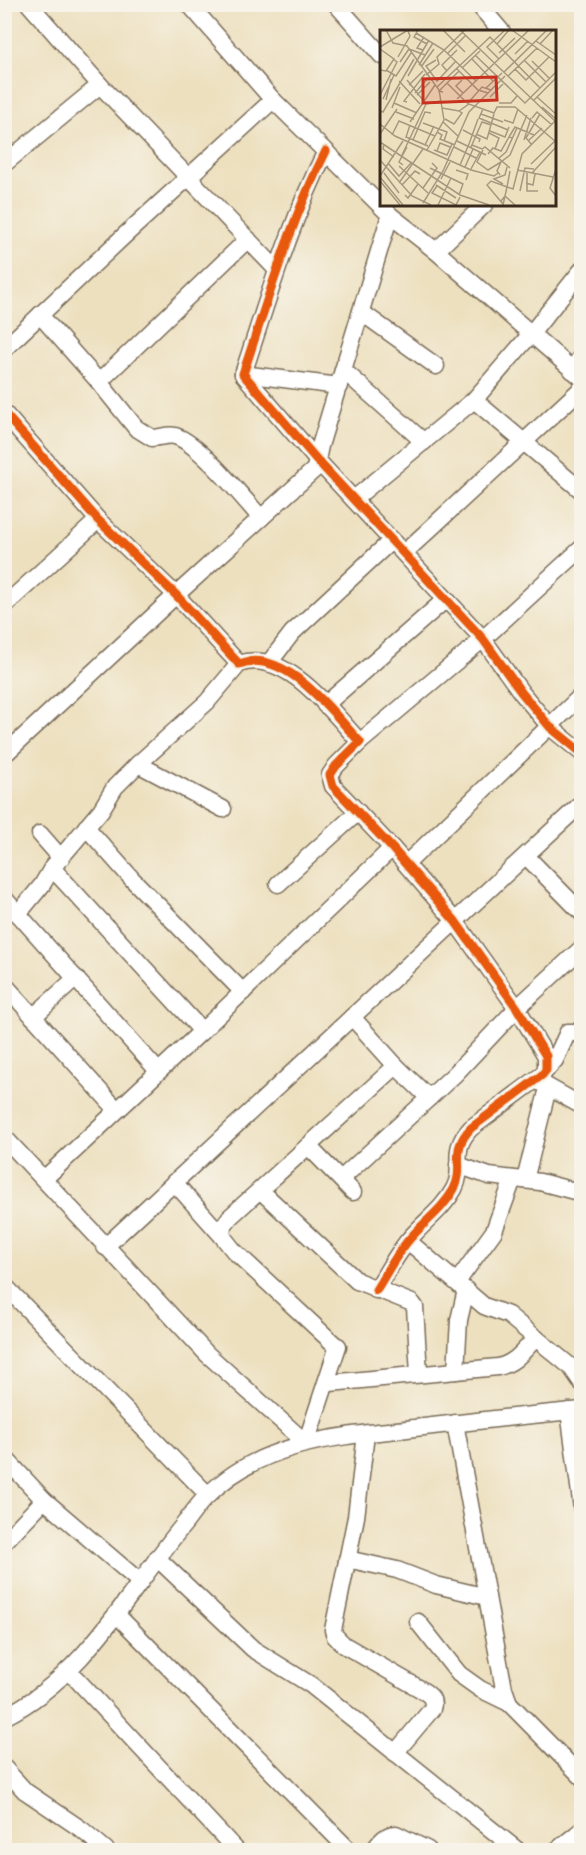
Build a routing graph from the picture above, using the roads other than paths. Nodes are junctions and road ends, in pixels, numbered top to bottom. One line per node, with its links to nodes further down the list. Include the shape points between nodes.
1 (29, 4): 7 (street)
2 (189, 4): 8 (street)
3 (336, 4): 6 (street)
4 (478, 4): 5 (street)
5 (500, 30)
6 (380, 54)
7 (100, 85): 10 (street); 11 (street)
8 (273, 100): 9 (street); 11 (street)
9 (326, 151): 12 (street); 18 (street, via 311,179)
10 (4, 164)
11 (190, 177): 16 (street); 21 (street)
12 (380, 205)
13 (381, 206): 15 (street)
14 (483, 206): 17 (street)
15 (390, 215): 17 (street); 20 (street)
16 (248, 239): 18 (street); 29 (street)
17 (436, 251): 22 (street)
18 (277, 270): 26 (street)
19 (582, 270): 22 (street)
20 (361, 312): 25 (street); 28 (street)
21 (40, 315): 23 (street); 29 (street)
22 (531, 335): 27 (street); 31 (street)
23 (4, 349)
24 (582, 355): 27 (street)
25 (436, 366)
26 (243, 374): 28 (street); 35 (street)
27 (577, 374)
28 (341, 378): 34 (street); 35 (street)
29 (99, 381): 38 (street, via 136,428 152,438 169,435 188,444)
30 (582, 388): 33 (street)
31 (474, 400): 33 (street); 34 (street)
32 (4, 413): 39 (street)
33 (524, 441): 36 (street); 40 (street)
34 (424, 442): 37 (street)
35 (317, 460): 37 (street); 38 (street, via 315,470)
36 (582, 491)
37 (354, 499): 40 (street)
38 (261, 518): 42 (street)
39 (98, 520): 42 (street); 44 (street)
40 (398, 547): 43 (street); 46 (street, via 292,633)
41 (582, 548): 45 (street)
42 (176, 596): 47 (street); 53 (street)
43 (446, 599): 45 (street); 49 (street)
44 (4, 606)
45 (483, 639): 50 (street); 51 (street)
46 (269, 663): 47 (street, via 261,660); 49 (street, via 284,668)
47 (239, 664): 54 (street, via 207,702)
48 (582, 695): 50 (street)
49 (325, 705): 51 (street)
50 (550, 727): 52 (street); 63 (street)
51 (360, 742): 57 (street, via 330,775 333,786)
52 (582, 753)
53 (4, 755)
54 (138, 764): 56 (street); 58 (street)
55 (581, 805): 61 (street)
56 (223, 809)
57 (358, 812): 60 (street); 64 (street)
58 (86, 827): 62 (street); 72 (street)
59 (40, 834): 62 (street)
60 (392, 848): 63 (street); 72 (street)
61 (526, 856): 66 (street); 68 (street)
62 (57, 863): 67 (street); 76 (street)
63 (406, 864): 68 (street)
64 (278, 884)
65 (4, 898): 67 (street)
66 (582, 913)
67 (18, 914): 70 (street)
68 (455, 921): 73 (street); 75 (street)
69 (582, 948): 73 (street)
70 (76, 978): 74 (street); 79 (street)
71 (4, 984): 74 (street)
72 (243, 992): 76 (street)
73 (518, 1008): 80 (street, via 546,1056); 81 (street)
74 (33, 1017): 83 (street)
75 (352, 1017): 78 (street); 90 (street)
76 (202, 1031): 79 (street)
77 (582, 1036): 80 (street, via 568,1032)
78 (396, 1066): 81 (street); 85 (street)
79 (158, 1071): 83 (street)
80 (543, 1079): 82 (street); 86 (street, via 462,1137); 89 (street)
81 (429, 1098): 88 (street)
82 (582, 1106)
83 (117, 1110): 87 (street)
84 (4, 1137): 87 (street)
85 (308, 1146): 88 (street); 91 (street)
86 (458, 1165): 89 (street, via 489,1176); 95 (street, via 456,1186 446,1203)
87 (44, 1179): 96 (street)
88 (340, 1179): 92 (street)
89 (519, 1180): 93 (street); 98 (street)
90 (174, 1183): 94 (street); 96 (street)
91 (260, 1190): 94 (street, via 224,1225); 99 (street, via 349,1275)
92 (352, 1192)
93 (582, 1194)
94 (223, 1237): 108 (street, via 336,1345)
95 (408, 1241): 98 (street); 99 (street)
96 (105, 1246): 108 (street, via 207,1354)
97 (4, 1285): 110 (street)
98 (461, 1286): 100 (street, via 484,1306 508,1315); 101 (street)
99 (376, 1290): 102 (street, via 415,1307)
100 (536, 1338): 101 (street, via 506,1365); 104 (street, via 571,1367)
101 (456, 1371): 102 (street)
102 (419, 1374): 103 (street)
103 (330, 1383)
104 (582, 1383)
105 (575, 1411): 106 (street); 112 (street)
106 (455, 1423): 107 (street); 117 (street)
107 (366, 1434): 108 (street); 115 (street, via 356,1517)
108 (306, 1443): 110 (street, via 267,1456 233,1474)
109 (4, 1457): 111 (street)
110 (208, 1495): 114 (street)
111 (45, 1500): 113 (street); 116 (street)
112 (582, 1509)
113 (4, 1542)
114 (157, 1558): 116 (street); 123 (street, via 253,1649 311,1685)
115 (346, 1559): 117 (street); 123 (street, via 334,1617 335,1636 427,1693 433,1701 432,1709)
116 (140, 1582): 118 (street)
117 (487, 1597): 121 (street)
118 (117, 1615): 120 (street); 129 (street)
119 (418, 1622): 121 (street, via 459,1674)
120 (68, 1670): 122 (street); 128 (street)
121 (509, 1703): 125 (street)
122 (4, 1717)
123 (395, 1753): 132 (street)
124 (4, 1768): 127 (street, via 25,1791)
125 (582, 1777)
126 (582, 1830): 133 (street)
127 (106, 1851)
128 (236, 1851)
129 (350, 1851)
130 (374, 1851): 131 (street, via 382,1839 396,1834)
131 (428, 1851)
132 (517, 1851)
133 (557, 1851)

